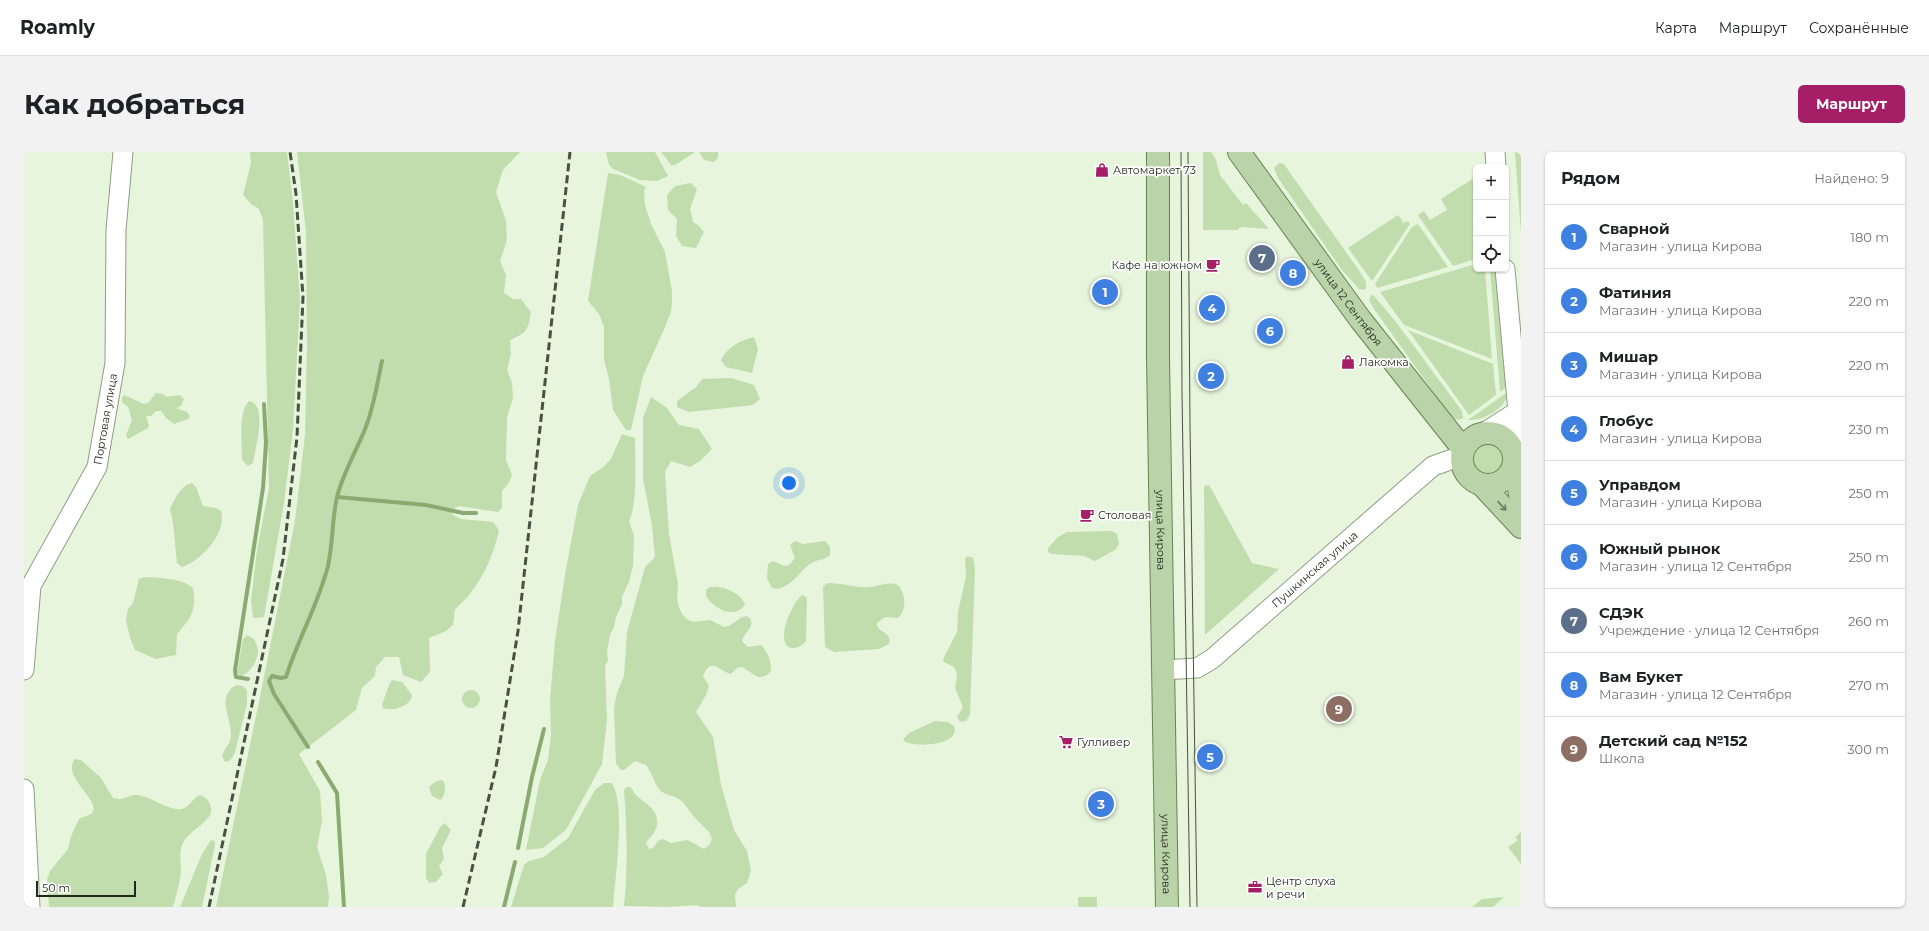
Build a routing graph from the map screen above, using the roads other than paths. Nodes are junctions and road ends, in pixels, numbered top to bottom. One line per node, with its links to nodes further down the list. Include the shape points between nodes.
1 (123, 152): 14 (street, Портовая улица, via 116,230 115,363 97,467 31,586)
2 (1158, 152): 15 (main road, улица Кирова, via 1158,358)
3 (1239, 152): 9 (main road, улица 12 Сентября, via 1360,319)
4 (1495, 152): 5 (street)
5 (1496, 164)
6 (1505, 272): 7 (street)
7 (1520, 411): 8 (street); 10 (street)
8 (1486, 432): 9 (main road, via 1476,435); 10 (main road, via 1503,437 1509,443)
9 (1462, 452): 11 (main road, via 1461,464 1466,475); 15 (street, Пушкинская улица, via 1433,466 1212,659 1197,668)
10 (1514, 456): 11 (main road, via 1511,472 1504,481 1494,485); 12 (main road)
11 (1482, 485): 13 (main road, one-way to 13)
12 (1521, 500)
13 (1521, 527)
14 (24, 670)
15 (1164, 670): 18 (main road, улица Кирова)
16 (24, 789): 17 (street)
17 (30, 907)
18 (1167, 907)

